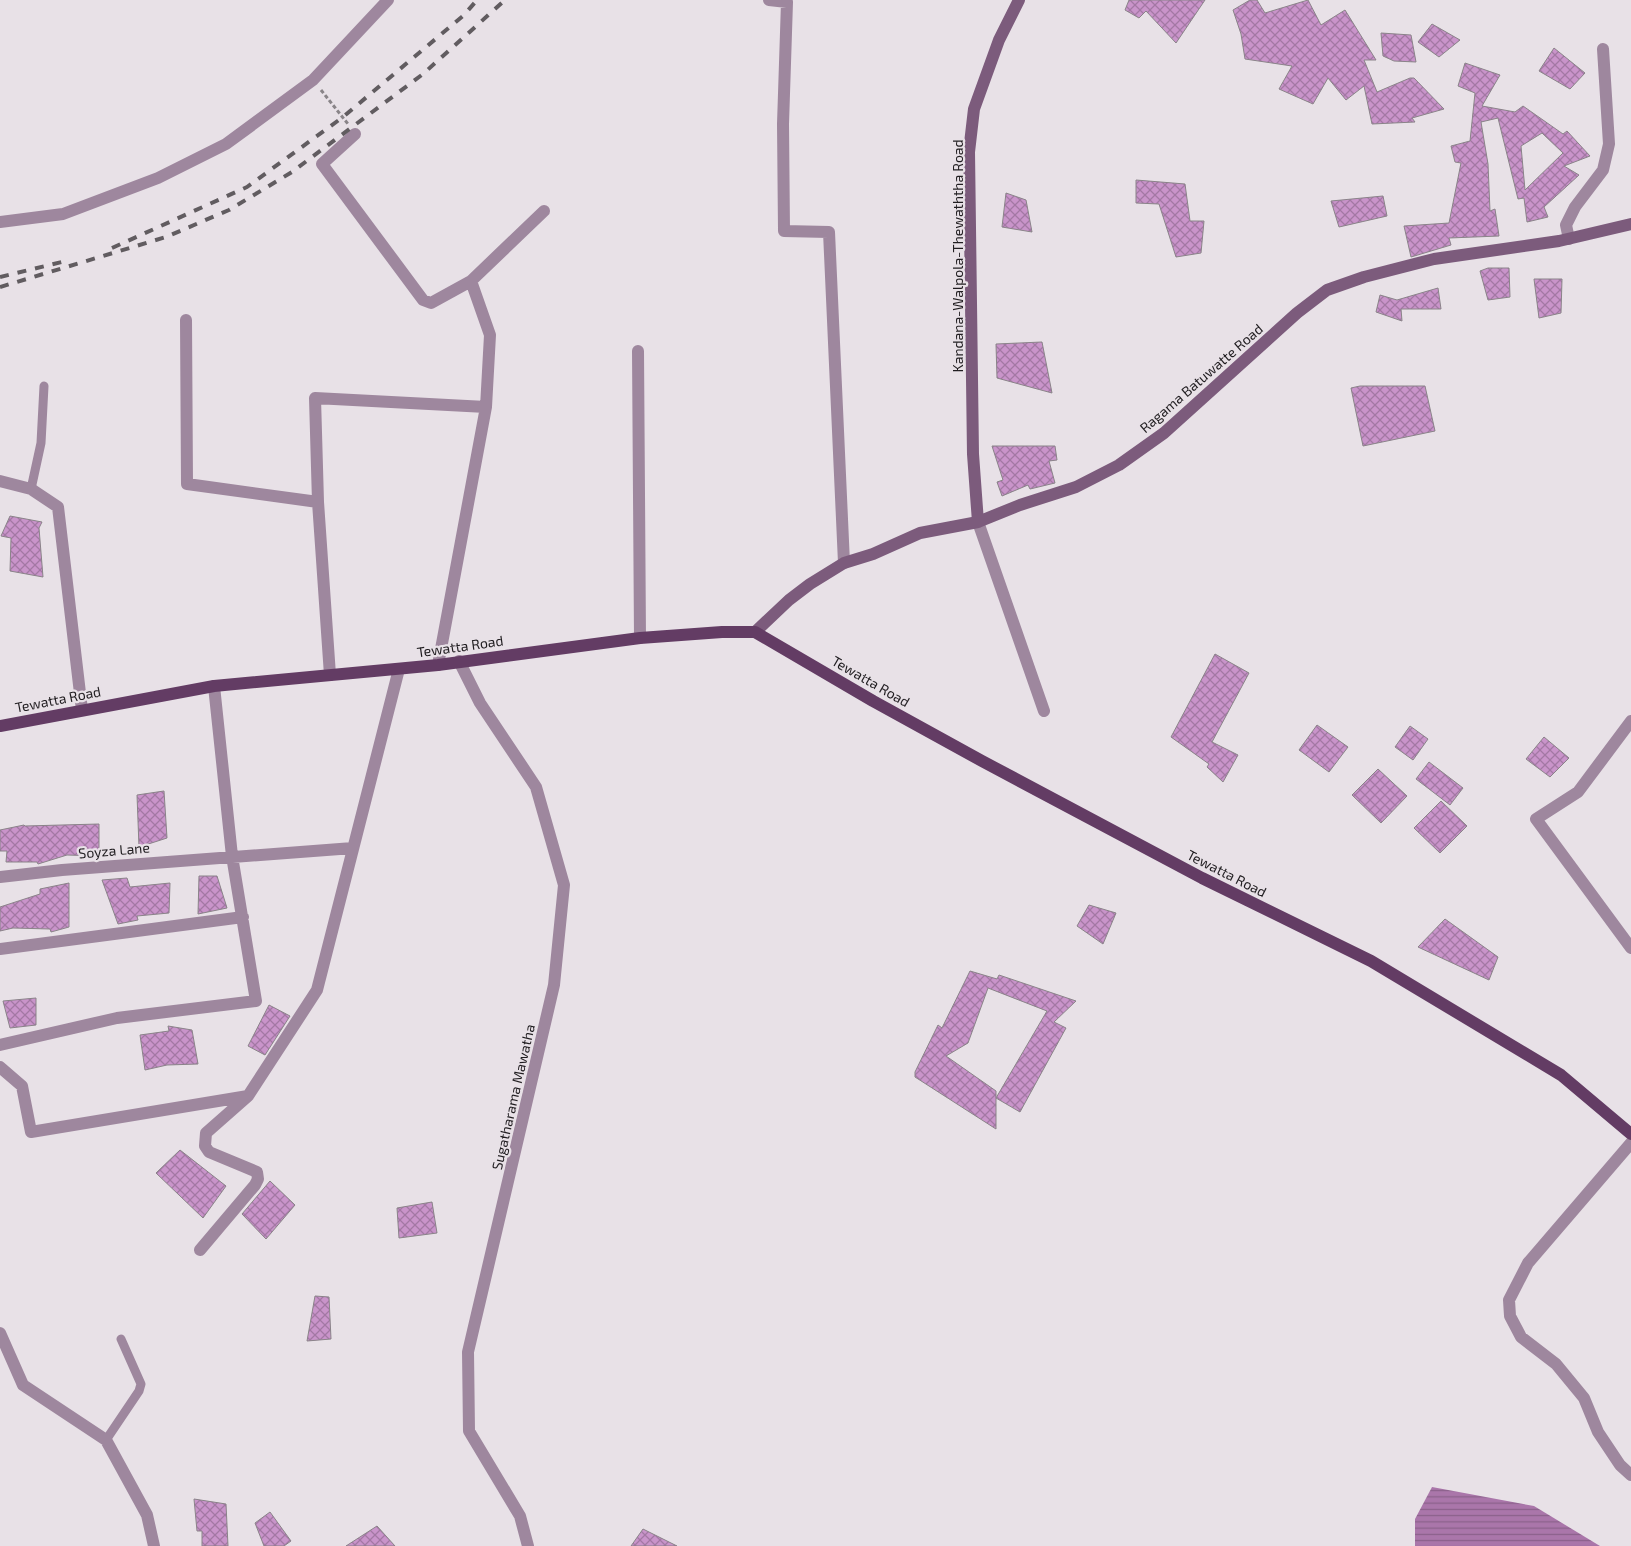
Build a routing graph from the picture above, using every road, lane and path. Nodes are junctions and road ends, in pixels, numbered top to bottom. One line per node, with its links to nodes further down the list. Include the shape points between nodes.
1 (388, 0): 5 (street)
2 (769, 0): 20 (street, via 787,2 784,231 829,232)
3 (1020, 0): 19 (street, Kandana-Walpola-Thewaththa Road, via 1000,40 974,109 969,152 973,454)
4 (1603, 49): 10 (street, via 1609,144 1604,170 1575,207 1566,225)
5 (313, 80): 6 (path); 8 (street, via 226,144 158,178 63,214)
6 (355, 134): 11 (street, via 322,164 424,300 431,303)
7 (544, 211): 11 (street)
8 (0, 222)
9 (1631, 224): 10 (street, Ragama Batuwatte Road)
10 (1569, 239): 19 (street, Ragama Batuwatte Road, via 1434,259 1326,290 1164,433 1119,465 1076,487)
11 (471, 281): 15 (street, via 490,335)
12 (186, 320): 18 (street, via 187,484)
13 (638, 351): 22 (street)
14 (44, 386): 17 (lane, via 42,443)
15 (486, 408): 18 (street, via 315,398); 24 (street)
16 (0, 480): 17 (street)
17 (31, 490): 28 (street, via 58,507)
18 (318, 502): 26 (street)
19 (978, 522): 20 (street, Ragama Batuwatte Road, via 920,533); 29 (street)
20 (844, 563): 21 (street, Ragama Batuwatte Road, via 789,600)
21 (755, 632): 22 (main road, Tewatta Road); 41 (main road, Tewatta Road, via 982,761 1202,878 1371,961 1561,1075)
22 (640, 638): 23 (main road, Tewatta Road)
23 (459, 661): 24 (main road, Tewatta Road); 49 (street, Sugatharama Mawatha, via 480,703 536,787 564,885 554,985 468,1352 469,1431 520,1516)
24 (438, 665): 25 (main road, Tewatta Road)
25 (399, 669): 26 (main road, Tewatta Road); 32 (street)
26 (330, 675): 27 (main road, Tewatta Road)
27 (214, 686): 28 (main road, Tewatta Road); 33 (street)
28 (82, 710): 31 (main road, Tewatta Road)
29 (1044, 711)
30 (1631, 721): 36 (street, via 1578,792 1536,820)
31 (0, 726)
32 (353, 848): 33 (street, Soyza Lane); 40 (street, via 317,990)
33 (232, 856): 34 (street, Soyza Lane); 35 (street)
34 (0, 877)
35 (243, 917): 37 (street); 38 (street, via 256,1001 117,1018)
36 (1631, 948)
37 (0, 949)
38 (0, 1045)
39 (0, 1067): 40 (street, via 22,1086 31,1132)
40 (248, 1096): 43 (street, via 206,1134 205,1146 209,1152 257,1172 258,1179)
41 (1631, 1134)
42 (1631, 1143): 47 (street, via 1528,1263 1509,1300 1510,1316 1521,1337 1556,1364 1584,1398 1598,1432 1620,1465)
43 (200, 1250)
44 (0, 1333): 46 (street, via 23,1384)
45 (122, 1339): 46 (lane, via 141,1384)
46 (106, 1440): 48 (street, via 147,1515)
47 (1631, 1475)
48 (154, 1546)
49 (528, 1546)

